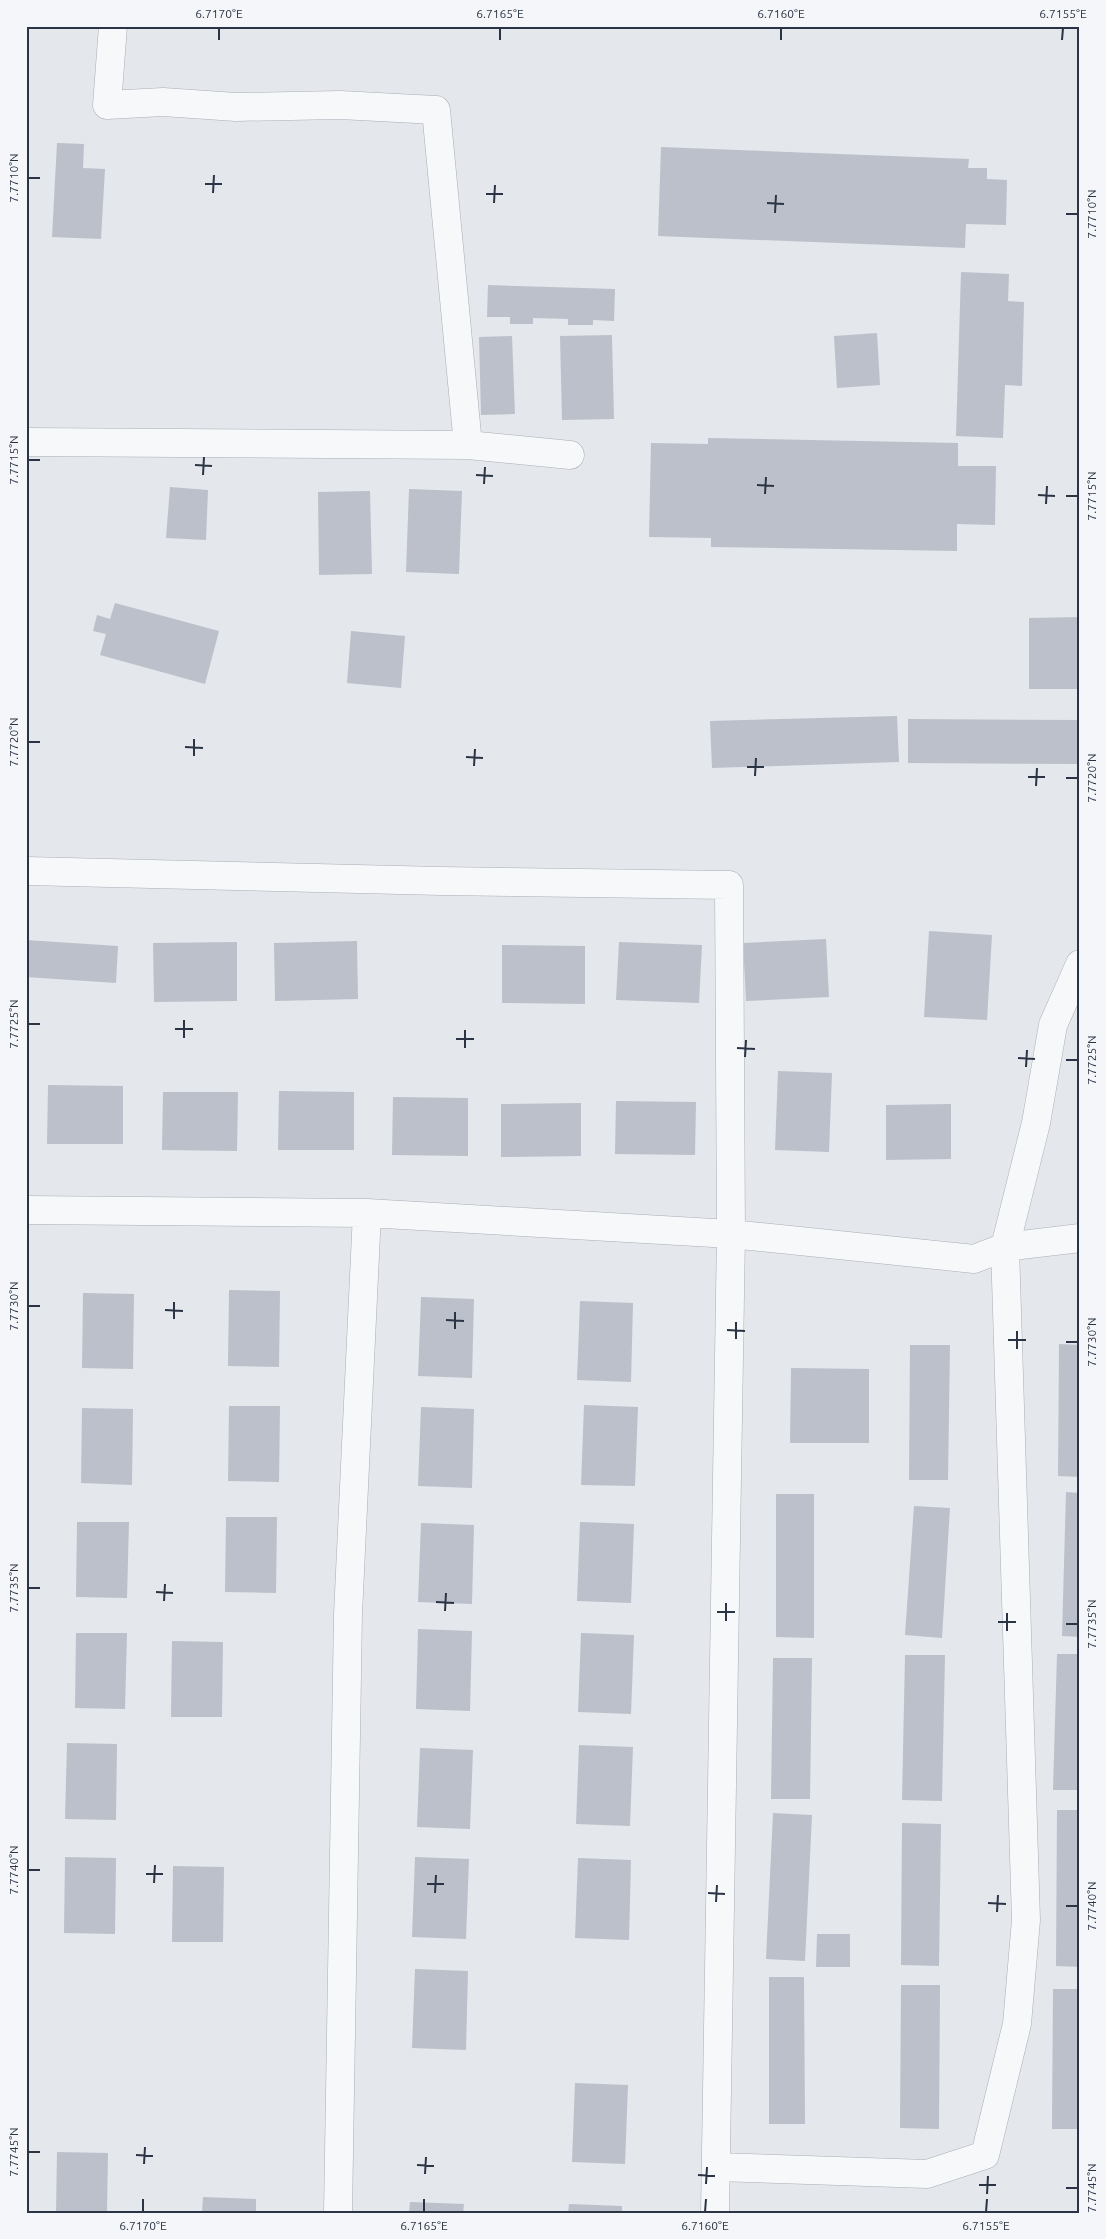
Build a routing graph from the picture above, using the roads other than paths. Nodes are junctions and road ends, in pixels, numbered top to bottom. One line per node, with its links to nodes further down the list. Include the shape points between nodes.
1 (113, 26): 3 (street, via 106,105 164,102 236,107 340,104 436,110)
2 (26, 442): 3 (street)
3 (468, 445): 4 (street)
4 (570, 455)
5 (26, 871): 9 (street, via 729,885)
6 (1080, 964): 11 (street, via 1053,1025 1036,1123)
7 (26, 1210): 8 (street)
8 (367, 1213): 9 (street); 13 (street, via 348,1614)
9 (732, 1234): 11 (street, via 974,1259); 12 (street)
10 (1080, 1238): 11 (street)
11 (1005, 1247): 12 (street, via 1026,1920 1017,2024 985,2155 927,2174)
12 (716, 2167): 14 (street)
13 (338, 2213)
14 (715, 2213)

